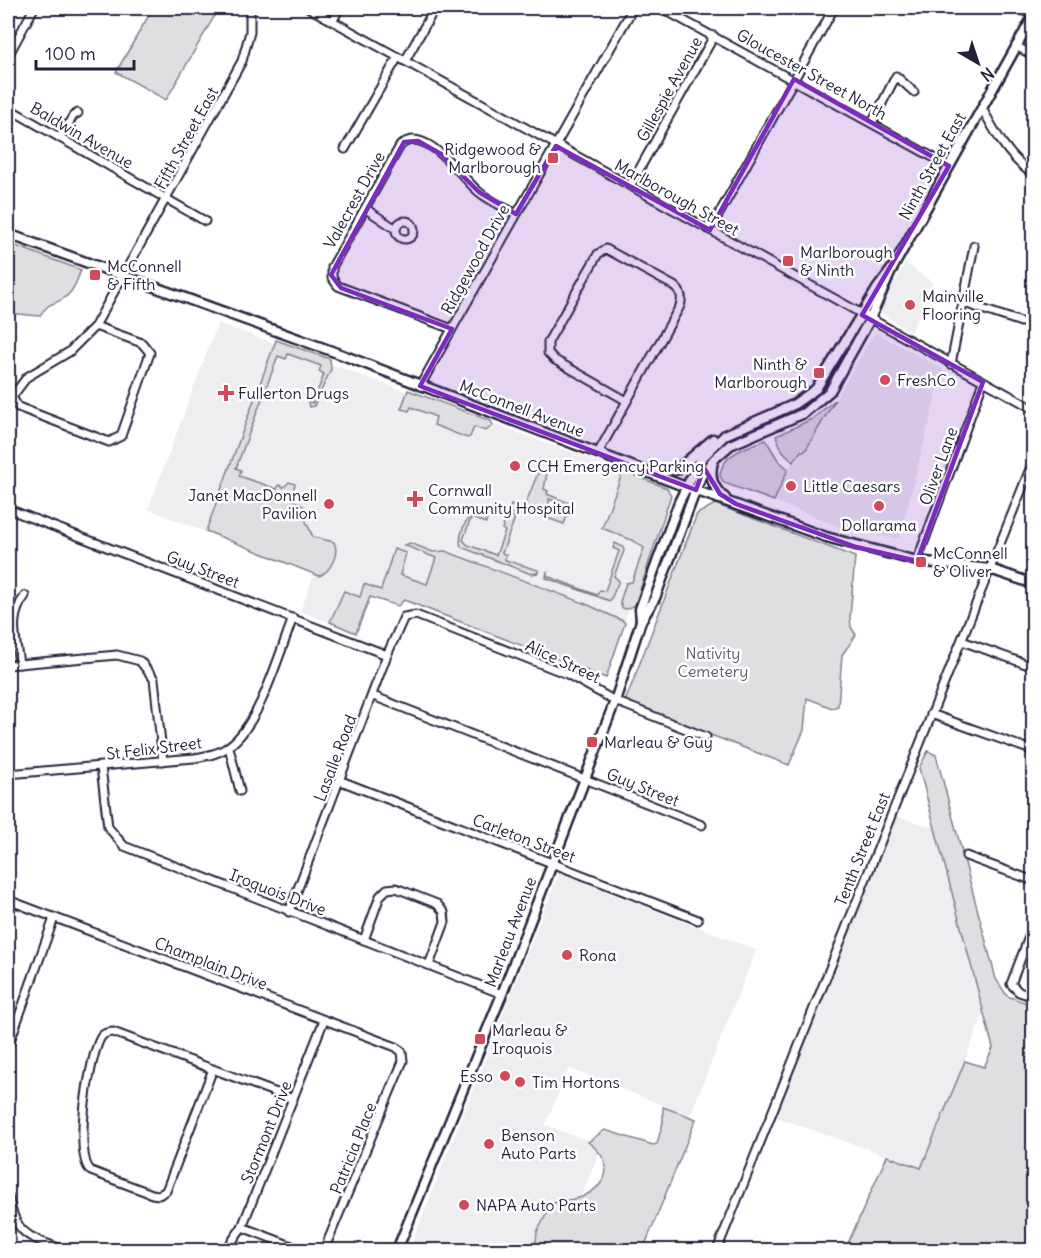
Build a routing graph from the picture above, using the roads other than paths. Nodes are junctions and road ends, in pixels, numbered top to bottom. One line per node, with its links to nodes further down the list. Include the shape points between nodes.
1 (34, 8): 14 (street)
2 (250, 8): 29 (street, Fifth Street East, via 250,32 242,61)
3 (309, 8): 11 (street, Marlborough Street)
4 (340, 8): 11 (street)
5 (435, 8): 16 (street)
6 (633, 8): 24 (street, Ridgewood Drive)
7 (661, 8): 12 (street, Gloucester Street North)
8 (832, 8): 17 (street)
9 (1019, 8): 10 (street)
10 (1033, 15): 13 (main road, Ninth Street East)
11 (333, 20): 16 (street, Marlborough Street)
12 (714, 36): 17 (street, Gloucester Street North); 28 (street, Gillespie Avenue)
13 (1016, 46): 15 (street); 20 (main road, Ninth Street East)
14 (8, 56)
15 (1034, 56)
16 (401, 59): 24 (street, Marlborough Street); 25 (street)
17 (794, 79): 22 (street, Gloucester Street North); 34 (street)
18 (914, 92): 22 (street, via 897,76)
19 (8, 108): 23 (street, Baldwin Avenue)
20 (982, 108): 26 (main road, Ninth Street East); 27 (street, via 1002,146)
21 (78, 113): 23 (street)
22 (872, 123): 26 (street, Gloucester Street North)
23 (60, 138): 29 (street, Baldwin Avenue)
24 (556, 146): 28 (street, Marlborough Street); 31 (street, Ridgewood Drive)
25 (345, 149)
26 (949, 166): 39 (main road, Ninth Street East)
27 (1034, 175)
28 (630, 186): 34 (street, Marlborough Street)
29 (167, 200): 32 (street, Baldwin Avenue); 37 (street, Fifth Street East)
30 (366, 208): 31 (street, Valecrest Drive, via 400,146 412,140 449,159 479,192); 33 (street); 42 (street, Valecrest Drive, via 332,267 335,284)
31 (516, 214): 42 (street, Ridgewood Drive)
32 (205, 221)
33 (396, 229)
34 (710, 230): 39 (street, Marlborough Street)
35 (8, 234): 37 (main road, McConnell Avenue)
36 (974, 246): 38 (street)
37 (125, 276): 41 (street, Fifth Street East); 45 (main road, McConnell Avenue)
38 (964, 303): 40 (street); 43 (street)
39 (866, 317): 43 (street, Marlborough Street); 48 (main road, Ninth Street East, via 816,389 788,408); 51 (main road, Ninth Street East, via 835,383 822,399 795,417 735,442)
40 (1021, 322)
41 (95, 326): 41 (street, Fifth Street East, via 69,352 23,381 13,394 13,402 114,442 121,436 150,353 142,343)
42 (452, 329): 45 (street, Ridgewood Drive)
43 (951, 364): 44 (street, Marlborough Street)
44 (983, 382): 47 (street, Marlborough Street); 57 (street, Oliver Lane)
45 (420, 386): 49 (main road, McConnell Avenue)
46 (627, 401): 46 (street, via 680,306 681,295 674,286 606,249 598,254 548,342 548,353); 49 (street)
47 (1034, 409)
48 (733, 430): 52 (main road, via 707,442 678,469); 53 (main road, Ninth Street East, via 709,448 694,467)
49 (598, 453): 52 (main road, McConnell Avenue)
50 (1034, 459): 58 (street, Tenth Street East)
51 (713, 460): 54 (main road, Ninth Street East); 55 (main road, via 711,475 715,486 722,496)
52 (652, 473): 53 (main road, McConnell Avenue)
53 (686, 487): 54 (main road, McConnell Avenue); 63 (main road, Marleau Avenue, via 640,609)
54 (696, 490): 55 (main road, McConnell Avenue); 63 (main road, Marleau Avenue, via 655,598)
55 (736, 504): 57 (main road, McConnell Avenue, via 856,547)
56 (8, 509): 62 (street, Guy Street)
57 (917, 561): 58 (main road, McConnell Avenue)
58 (990, 568): 59 (main road, McConnell Avenue); 64 (street, Tenth Street East)
59 (1034, 584)
60 (25, 596): 66 (street, via 15,608 14,617)
61 (405, 617): 65 (street, Lasalle Road); 70 (street, Alice Street, via 416,615 567,674)
62 (293, 618): 65 (street, Guy Street); 73 (street, via 253,720)
63 (641, 621): 70 (main road, Marleau Avenue)
64 (962, 641): 68 (street); 71 (street, Tenth Street East)
65 (387, 655): 69 (street, Lasalle Road)
66 (19, 664): 67 (street); 75 (street, via 117,655 140,661 154,679)
67 (8, 665)
68 (1034, 667)
69 (373, 696): 78 (street, Guy Street); 79 (street, Lasalle Road)
70 (615, 701): 72 (street, Alice Street); 78 (main road, Marleau Avenue)
71 (931, 714): 74 (street); 107 (street, Tenth Street East)
72 (706, 737)
73 (229, 747): 75 (street, St Felix Street, via 209,755); 80 (street)
74 (1034, 751)
75 (163, 761): 76 (street, St Felix Street)
76 (101, 767): 77 (street, St Felix Street); 86 (street, Iroquois Drive, via 108,827 123,845)
77 (8, 774)
78 (584, 778): 81 (street, Guy Street); 83 (main road, Marleau Avenue)
79 (341, 781): 83 (street, Carleton Street); 86 (street, Lasalle Road)
80 (240, 791)
81 (702, 825)
82 (966, 856): 84 (street)
83 (552, 864): 88 (street, Carleton Street); 92 (main road, Marleau Avenue)
84 (1034, 881)
85 (8, 900): 87 (street, Champlain Drive)
86 (289, 912): 90 (street, Iroquois Drive)
87 (54, 918): 94 (street, Champlain Drive); 95 (street)
88 (698, 920)
89 (1034, 924): 93 (street, via 1011,984 1019,992)
90 (364, 940): 91 (street, Iroquois Drive); 91 (street, via 380,896 387,889 396,888 442,907 446,915)
91 (429, 965): 92 (street, Iroquois Drive)
92 (502, 994): 106 (main road, Marleau Avenue)
93 (1034, 997)
94 (324, 1020): 96 (street, Champlain Drive, via 396,1047); 98 (street, Stormont Drive)
95 (8, 1047)
96 (403, 1054): 105 (street, Patricia Place)
97 (213, 1069): 97 (street, via 106,1032 94,1056 86,1101 83,1147 88,1169 152,1194 166,1191); 98 (street)
98 (293, 1099): 101 (street, Stormont Drive)
99 (8, 1196): 100 (street)
100 (9, 1208): 102 (street, via 22,1232)
101 (242, 1227): 103 (street, Stormont Drive); 104 (street)
102 (64, 1251)
103 (226, 1251)
104 (302, 1251)
105 (324, 1251)
106 (397, 1251)
107 (717, 1251)

